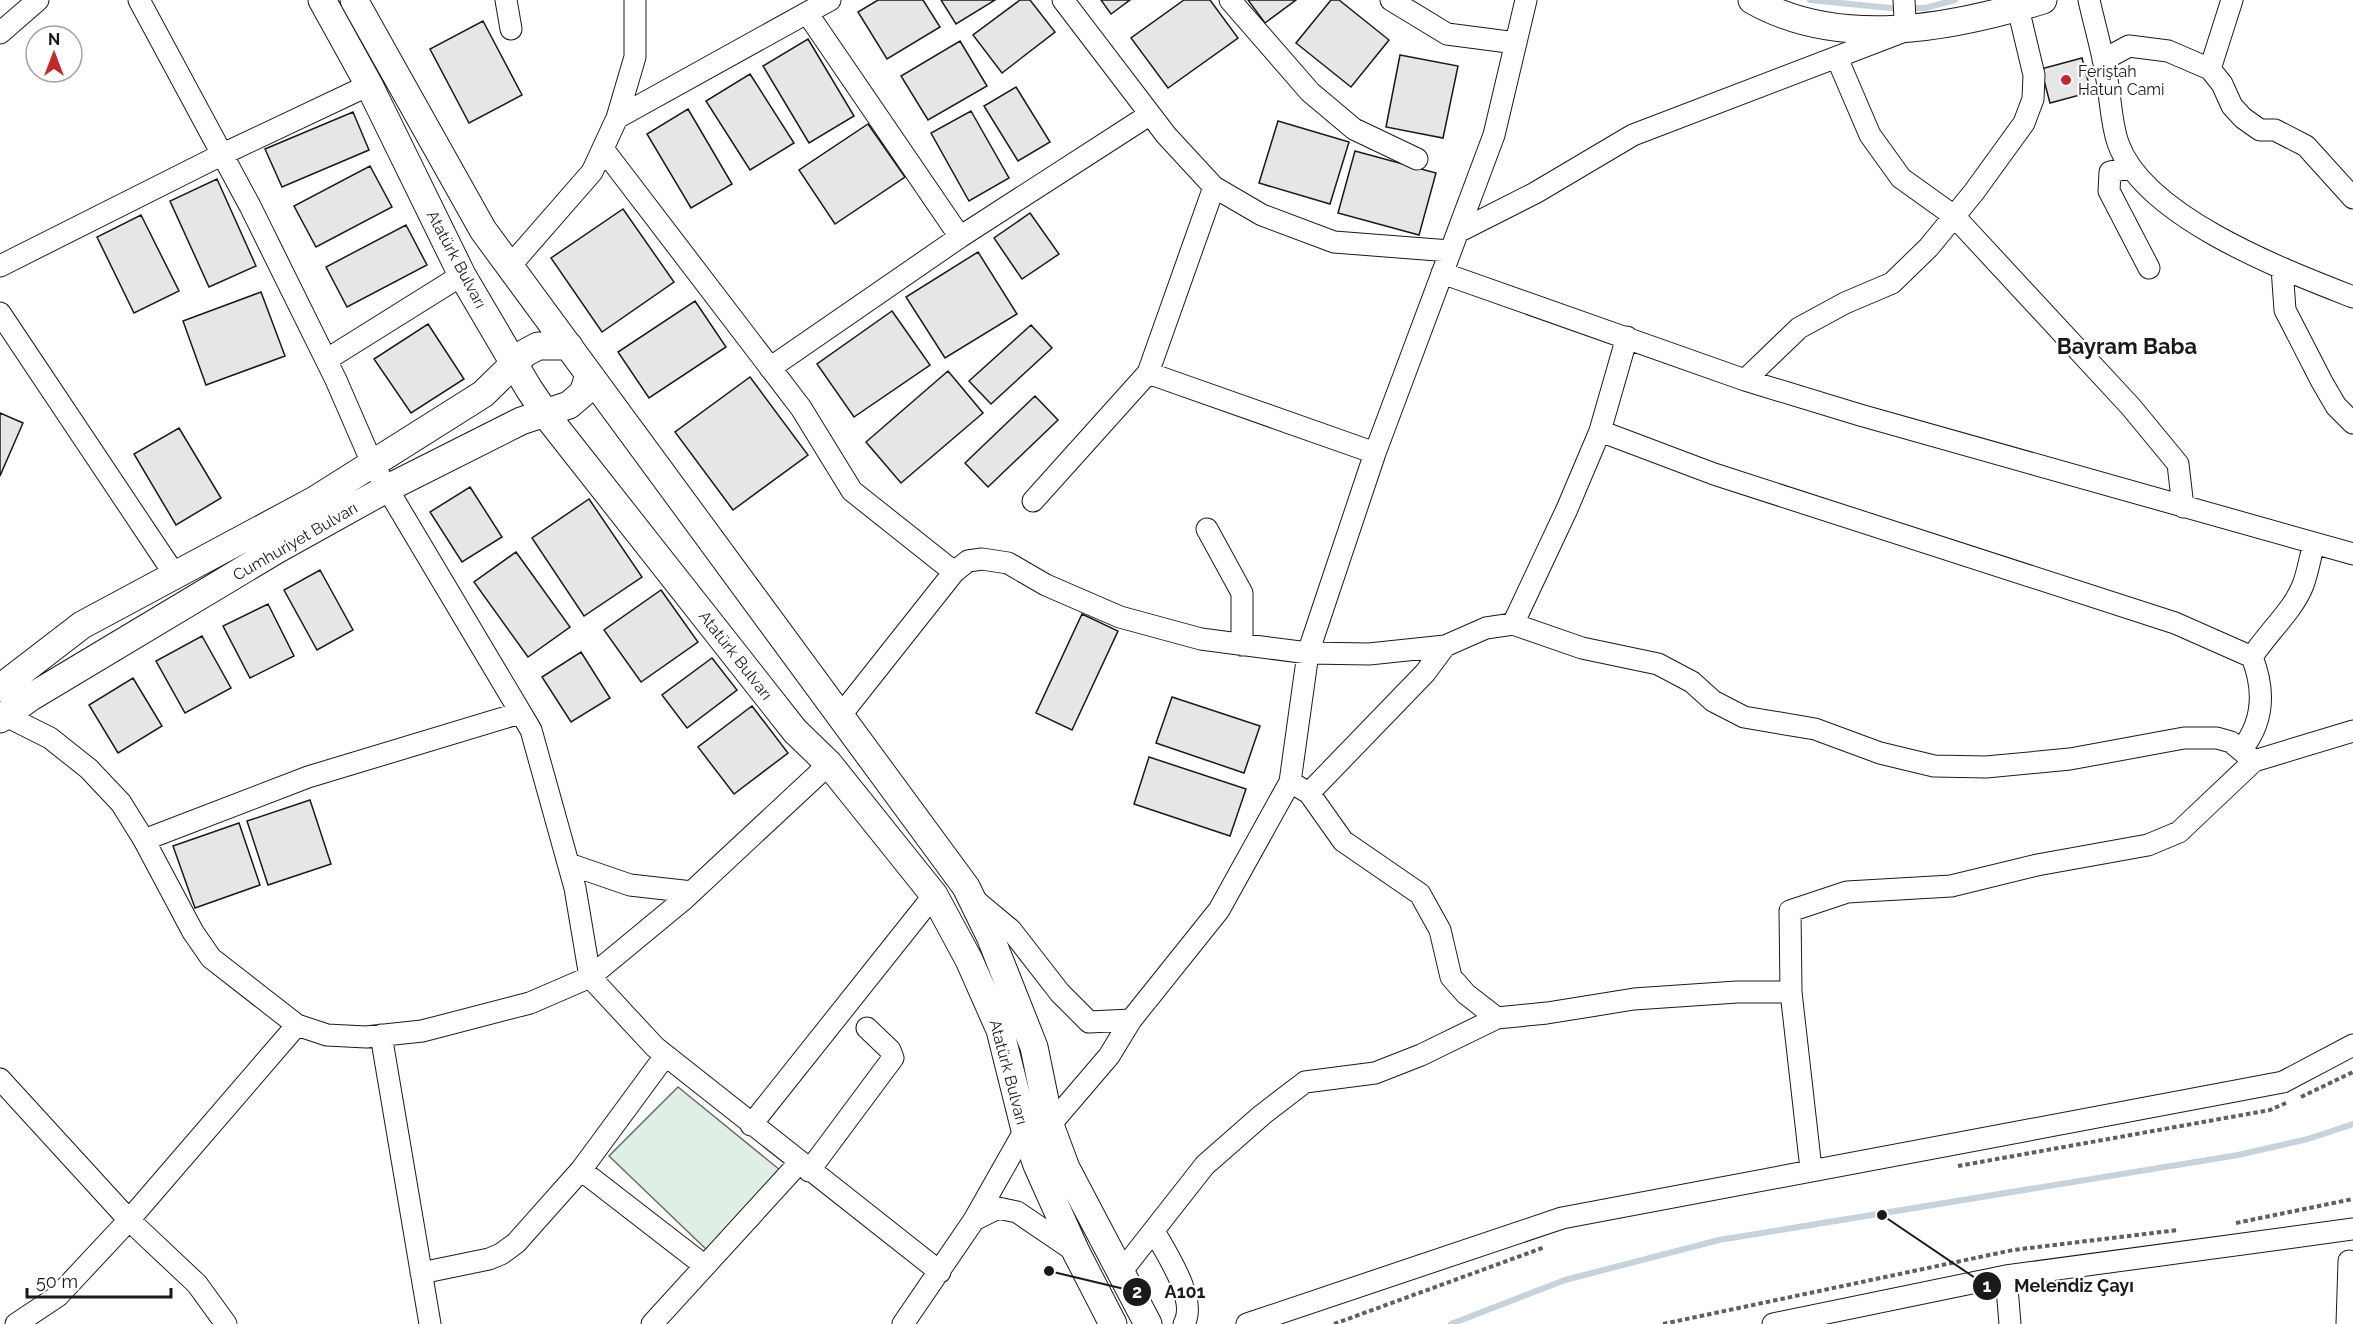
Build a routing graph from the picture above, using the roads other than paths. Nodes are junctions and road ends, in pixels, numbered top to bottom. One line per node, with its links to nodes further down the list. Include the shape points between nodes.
1 (38, 0): 19 (street)
2 (139, 0): 28 (street)
3 (322, 0): 24 (main road, Atatürk Bulvarı)
4 (354, 0): 37 (main road, Atatürk Bulvarı, via 483,230)
5 (506, 0): 18 (street)
6 (635, 0): 26 (street, via 635,57)
7 (830, 0): 16 (street)
8 (1063, 0): 25 (street)
9 (1230, 0): 29 (street, via 1310,92 1354,129)
10 (1391, 0): 20 (street, via 1446,34)
11 (1526, 0): 20 (street)
12 (1752, 0): 17 (main road, via 1772,11 1823,26 1864,30)
13 (2089, 0): 22 (street)
14 (2232, 0): 23 (street)
15 (2030, 4): 17 (main road); 33 (street, via 2033,99 2024,123)
16 (807, 13): 26 (street); 34 (street)
17 (1906, 16): 21 (street)
18 (511, 29)
19 (0, 33)
20 (1516, 43): 35 (street, via 1494,135)
21 (1837, 58): 33 (street, via 1870,135 1901,178); 35 (street, via 1633,135)
22 (2103, 60): 23 (street, via 2129,46 2168,51); 30 (street, via 2115,131)
23 (2210, 69): 32 (street, via 2243,118 2260,130 2275,130 2306,146)
24 (369, 85): 28 (street); 41 (main road, Atatürk Bulvarı)
25 (1149, 115): 31 (street); 34 (street)
26 (617, 118): 27 (street)
27 (603, 149): 37 (street, via 592,172); 48 (street)
28 (223, 154): 36 (street); 46 (street)
29 (1418, 159)
30 (2129, 168): 38 (street, via 2110,172 2109,191); 39 (street, via 2164,203)
31 (1214, 186): 35 (street, via 1262,215 1334,242); 49 (street)
32 (2353, 198)
33 (1954, 216): 51 (street, via 1892,283 1799,328); 59 (street, via 2131,407 2178,464)
34 (960, 237): 48 (street)
35 (1454, 242): 40 (street)
36 (0, 266)
37 (510, 266): 45 (main road, Atatürk Bulvarı)
38 (2149, 268)
39 (2282, 268): 42 (street); 53 (street, via 2285,310 2336,406)
40 (1442, 273): 44 (street); 55 (street)
41 (462, 275): 46 (street); 47 (main road, Atatürk Bulvarı)
42 (2353, 297)
43 (0, 313): 64 (street)
44 (1627, 337): 51 (street); 54 (street)
45 (569, 346): 47 (main road, Cumhuriyet Bulvarı, via 538,346); 50 (main road, Atatürk Bulvarı)
46 (326, 360): 56 (street)
47 (513, 363): 52 (main road, Atatürk Bulvarı); 56 (main road, Cumhuriyet Bulvarı, via 483,394)
48 (770, 368): 63 (street, via 801,408 852,491)
49 (1148, 373): 55 (street); 58 (street)
50 (589, 375): 52 (main road, Cumhuriyet Bulvarı, via 588,384 577,399); 73 (main road, Atatürk Bulvarı)
51 (1745, 380): 59 (street)
52 (545, 413): 57 (main road, Cumhuriyet Bulvarı, via 521,421); 76 (main road, Atatürk Bulvarı, via 795,731)
53 (2353, 423)
54 (1600, 431): 65 (street); 69 (street, via 1713,474 2175,623)
55 (1374, 453): 68 (street)
56 (372, 463): 57 (street); 64 (main road, Cumhuriyet Bulvarı, via 315,500)
57 (386, 489): 71 (street); 72 (main road, Cumhuriyet Bulvarı, via 268,555)
58 (1034, 501)
59 (2183, 507): 61 (street)
60 (1207, 529): 66 (street, via 1242,593)
61 (2314, 544): 62 (street); 69 (street, via 2303,586)
62 (2353, 554)
63 (954, 572): 66 (street, via 968,561 1008,563 1046,585 1120,616 1201,639); 73 (street)
64 (175, 575): 70 (main road, Cumhuriyet Bulvarı, via 82,625)
65 (1513, 624): 67 (street, via 1486,628); 75 (street, via 1582,648 1658,664 1744,717 1815,729 1880,753 1934,766 1986,767 2070,759 2184,738 2217,738 2231,742)
66 (1242, 645): 68 (street)
67 (1445, 646): 68 (street, via 1369,654); 78 (street, via 1425,673)
68 (1308, 653): 77 (street)
69 (2252, 657): 75 (street, via 2259,675 2260,704)
70 (0, 688)
71 (520, 713): 79 (street, via 308,777); 80 (street, via 531,730)
72 (2, 716): 79 (street, via 50,738 89,769 121,803)
73 (840, 716): 83 (main road, Atatürk Bulvarı)
74 (2353, 732): 75 (street)
75 (2248, 756): 85 (street, via 2179,832 2148,845 2037,865 1952,886 1847,892 1790,911)
76 (829, 764): 81 (street); 82 (main road, Atatürk Bulvarı)
77 (1290, 782): 78 (street); 87 (street, via 1219,910)
78 (1309, 793): 86 (street, via 1343,842 1420,894 1440,930 1451,977)
79 (144, 840): 88 (street, via 211,958)
80 (569, 864): 81 (street, via 630,885); 84 (street)
81 (692, 892): 84 (street)
82 (934, 895): 94 (street); 95 (main road, Atatürk Bulvarı, via 969,960)
83 (971, 897): 87 (street, via 1011,930 1060,993 1089,1022); 95 (main road, Atatürk Bulvarı, via 1034,1047)
84 (590, 977): 90 (street, via 530,1003 479,1018 422,1031); 92 (street)
85 (1791, 992): 86 (street, via 1634,999); 97 (street)
86 (1497, 1018): 102 (street, via 1375,1073 1305,1082 1205,1165)
87 (1131, 1020): 95 (street, via 1109,1056)
88 (297, 1025): 90 (street, via 327,1035); 99 (street)
89 (867, 1028): 96 (street, via 893,1058)
90 (381, 1035): 108 (street)
91 (2353, 1045): 97 (street, via 2283,1082)
92 (665, 1056): 94 (street); 98 (street)
93 (0, 1079): 99 (street)
94 (751, 1125): 96 (street)
95 (1038, 1127): 100 (street); 103 (main road, Atatürk Bulvarı, via 1036,1165); 107 (main road, Atatürk Bulvarı, via 1066,1168)
96 (804, 1167): 105 (street); 106 (street)
97 (1810, 1169): 119 (street, via 1562,1218)
98 (581, 1170): 105 (street); 108 (street, via 516,1243 501,1254)
99 (129, 1220): 111 (street, via 58,1296); 112 (street, via 197,1284)
100 (974, 1220): 103 (street, via 998,1208 1017,1212); 106 (street)
101 (2353, 1229): 109 (street)
102 (1154, 1231): 107 (street); 118 (street, via 1176,1270 1189,1310)
103 (1076, 1252): 116 (main road, Atatürk Bulvarı)
104 (2349, 1261): 121 (street)
105 (705, 1266): 114 (street)
106 (940, 1272): 115 (street)
107 (1121, 1272): 117 (main road, Atatürk Bulvarı)
108 (421, 1273): 113 (street)
109 (2006, 1276): 110 (street); 120 (street)
110 (1781, 1323)
111 (16, 1324)
112 (226, 1324)
113 (430, 1324)
114 (652, 1324)
115 (903, 1324)
116 (1113, 1324)
117 (1148, 1324)
118 (1186, 1324)
119 (1248, 1324)
120 (2010, 1324)
121 (2347, 1324)

